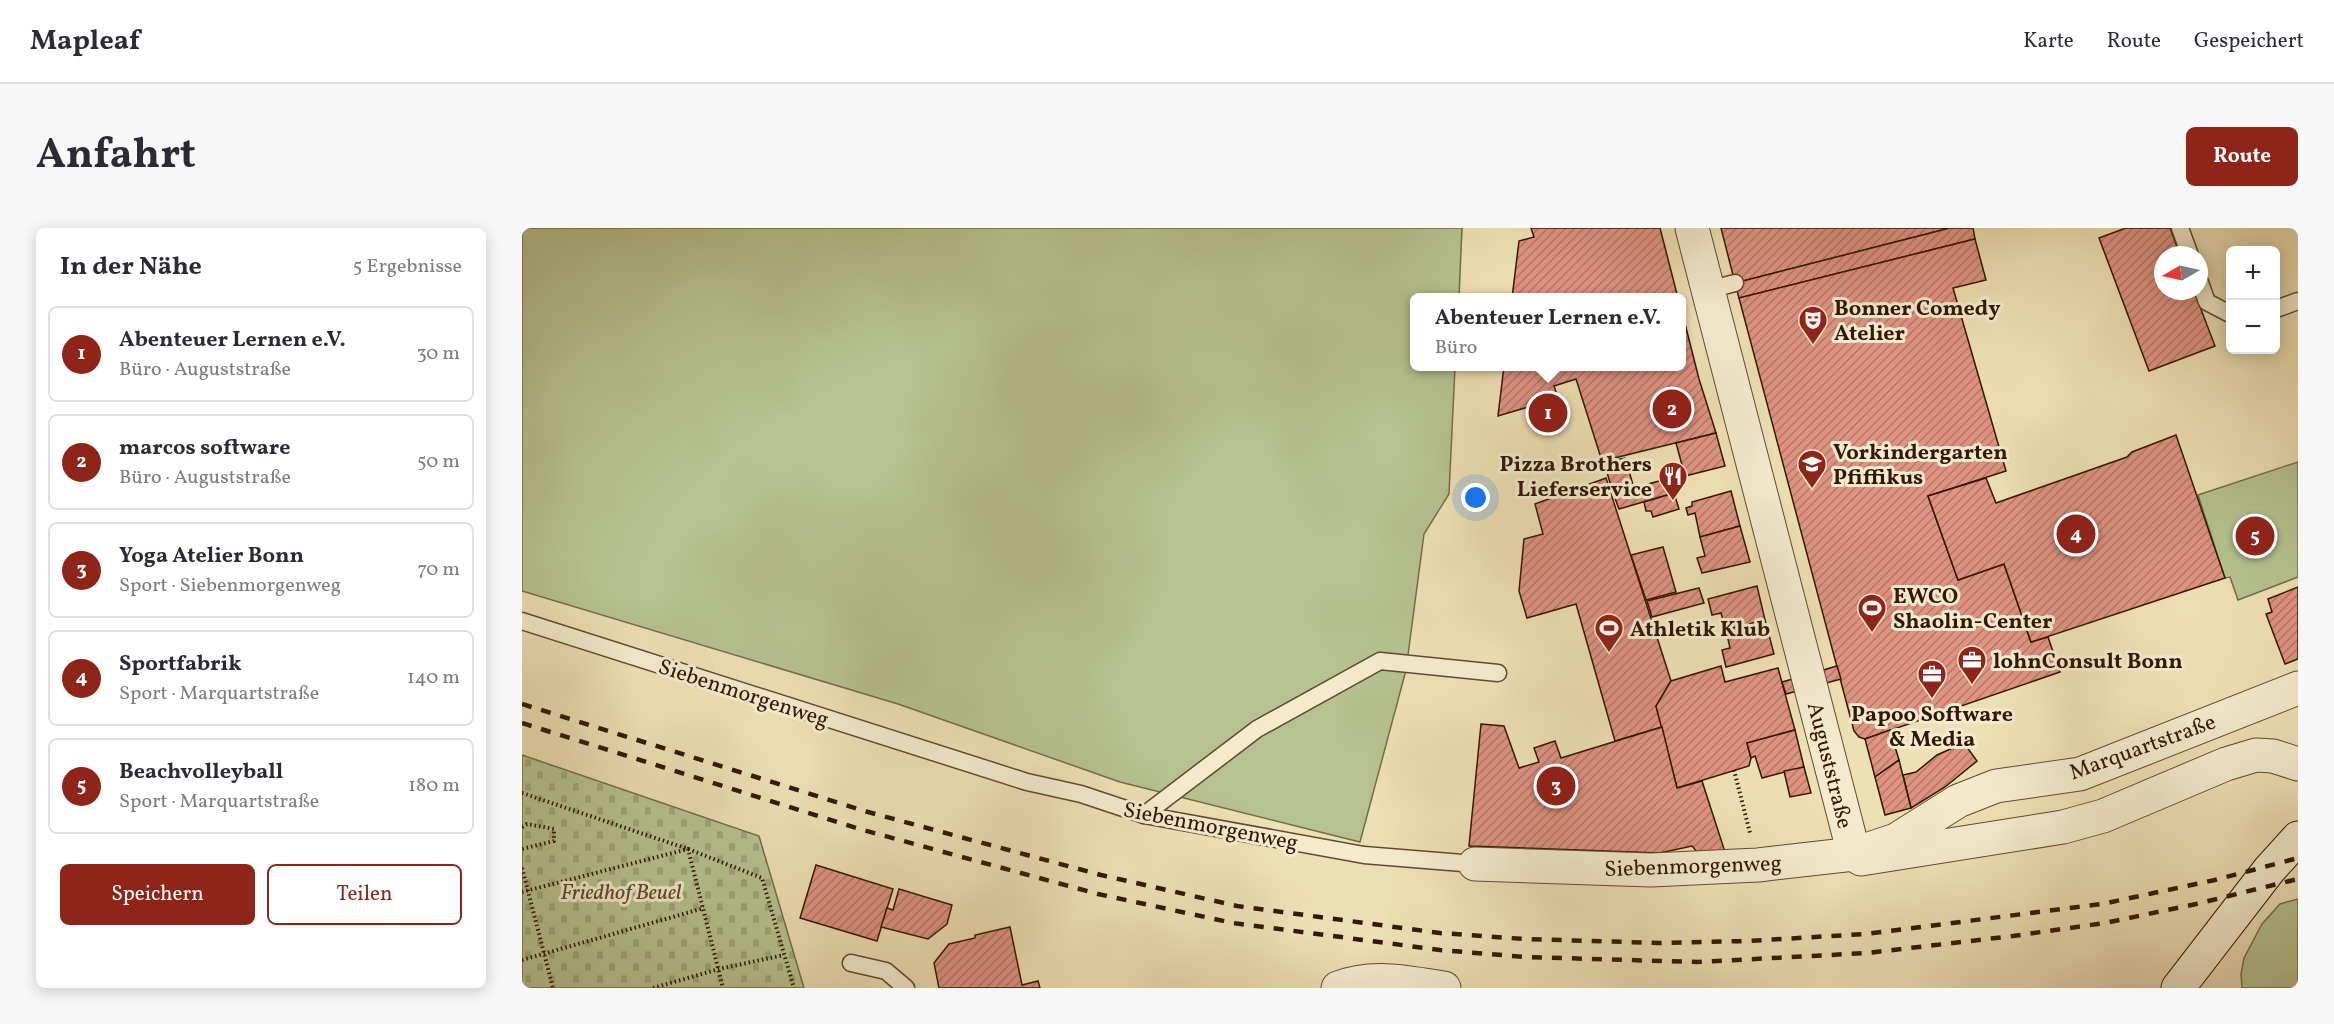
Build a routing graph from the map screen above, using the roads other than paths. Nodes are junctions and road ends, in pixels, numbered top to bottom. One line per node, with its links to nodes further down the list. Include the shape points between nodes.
1 (1692, 228): 14 (street, Auguststraße, via 1721,286)
2 (2180, 228): 3 (lane)
3 (2187, 246)
4 (2206, 300): 7 (lane)
5 (2298, 301): 6 (lane)
6 (2280, 308)
7 (2226, 312)
8 (522, 621): 12 (lane, Siebenmorgenweg, via 1028,782)
9 (1498, 673): 12 (lane, via 1380,661 1257,729)
10 (2298, 688): 14 (street, Marquartstraße, via 2080,774 1996,786 1958,801 1896,840)
11 (2298, 764): 14 (street, Auguststraße, via 2256,755 2103,816 2063,827 1861,859)
12 (1144, 815): 15 (lane, Siebenmorgenweg, via 1364,855)
13 (2298, 838): 20 (street)
14 (1854, 854): 15 (street, Siebenmorgenweg, via 1758,865 1651,870)
15 (1475, 864)
16 (851, 963): 17 (lane, via 886,971)
17 (906, 988)
18 (1338, 988): 19 (street, via 1374,979)
19 (1444, 988)
20 (2178, 988)

